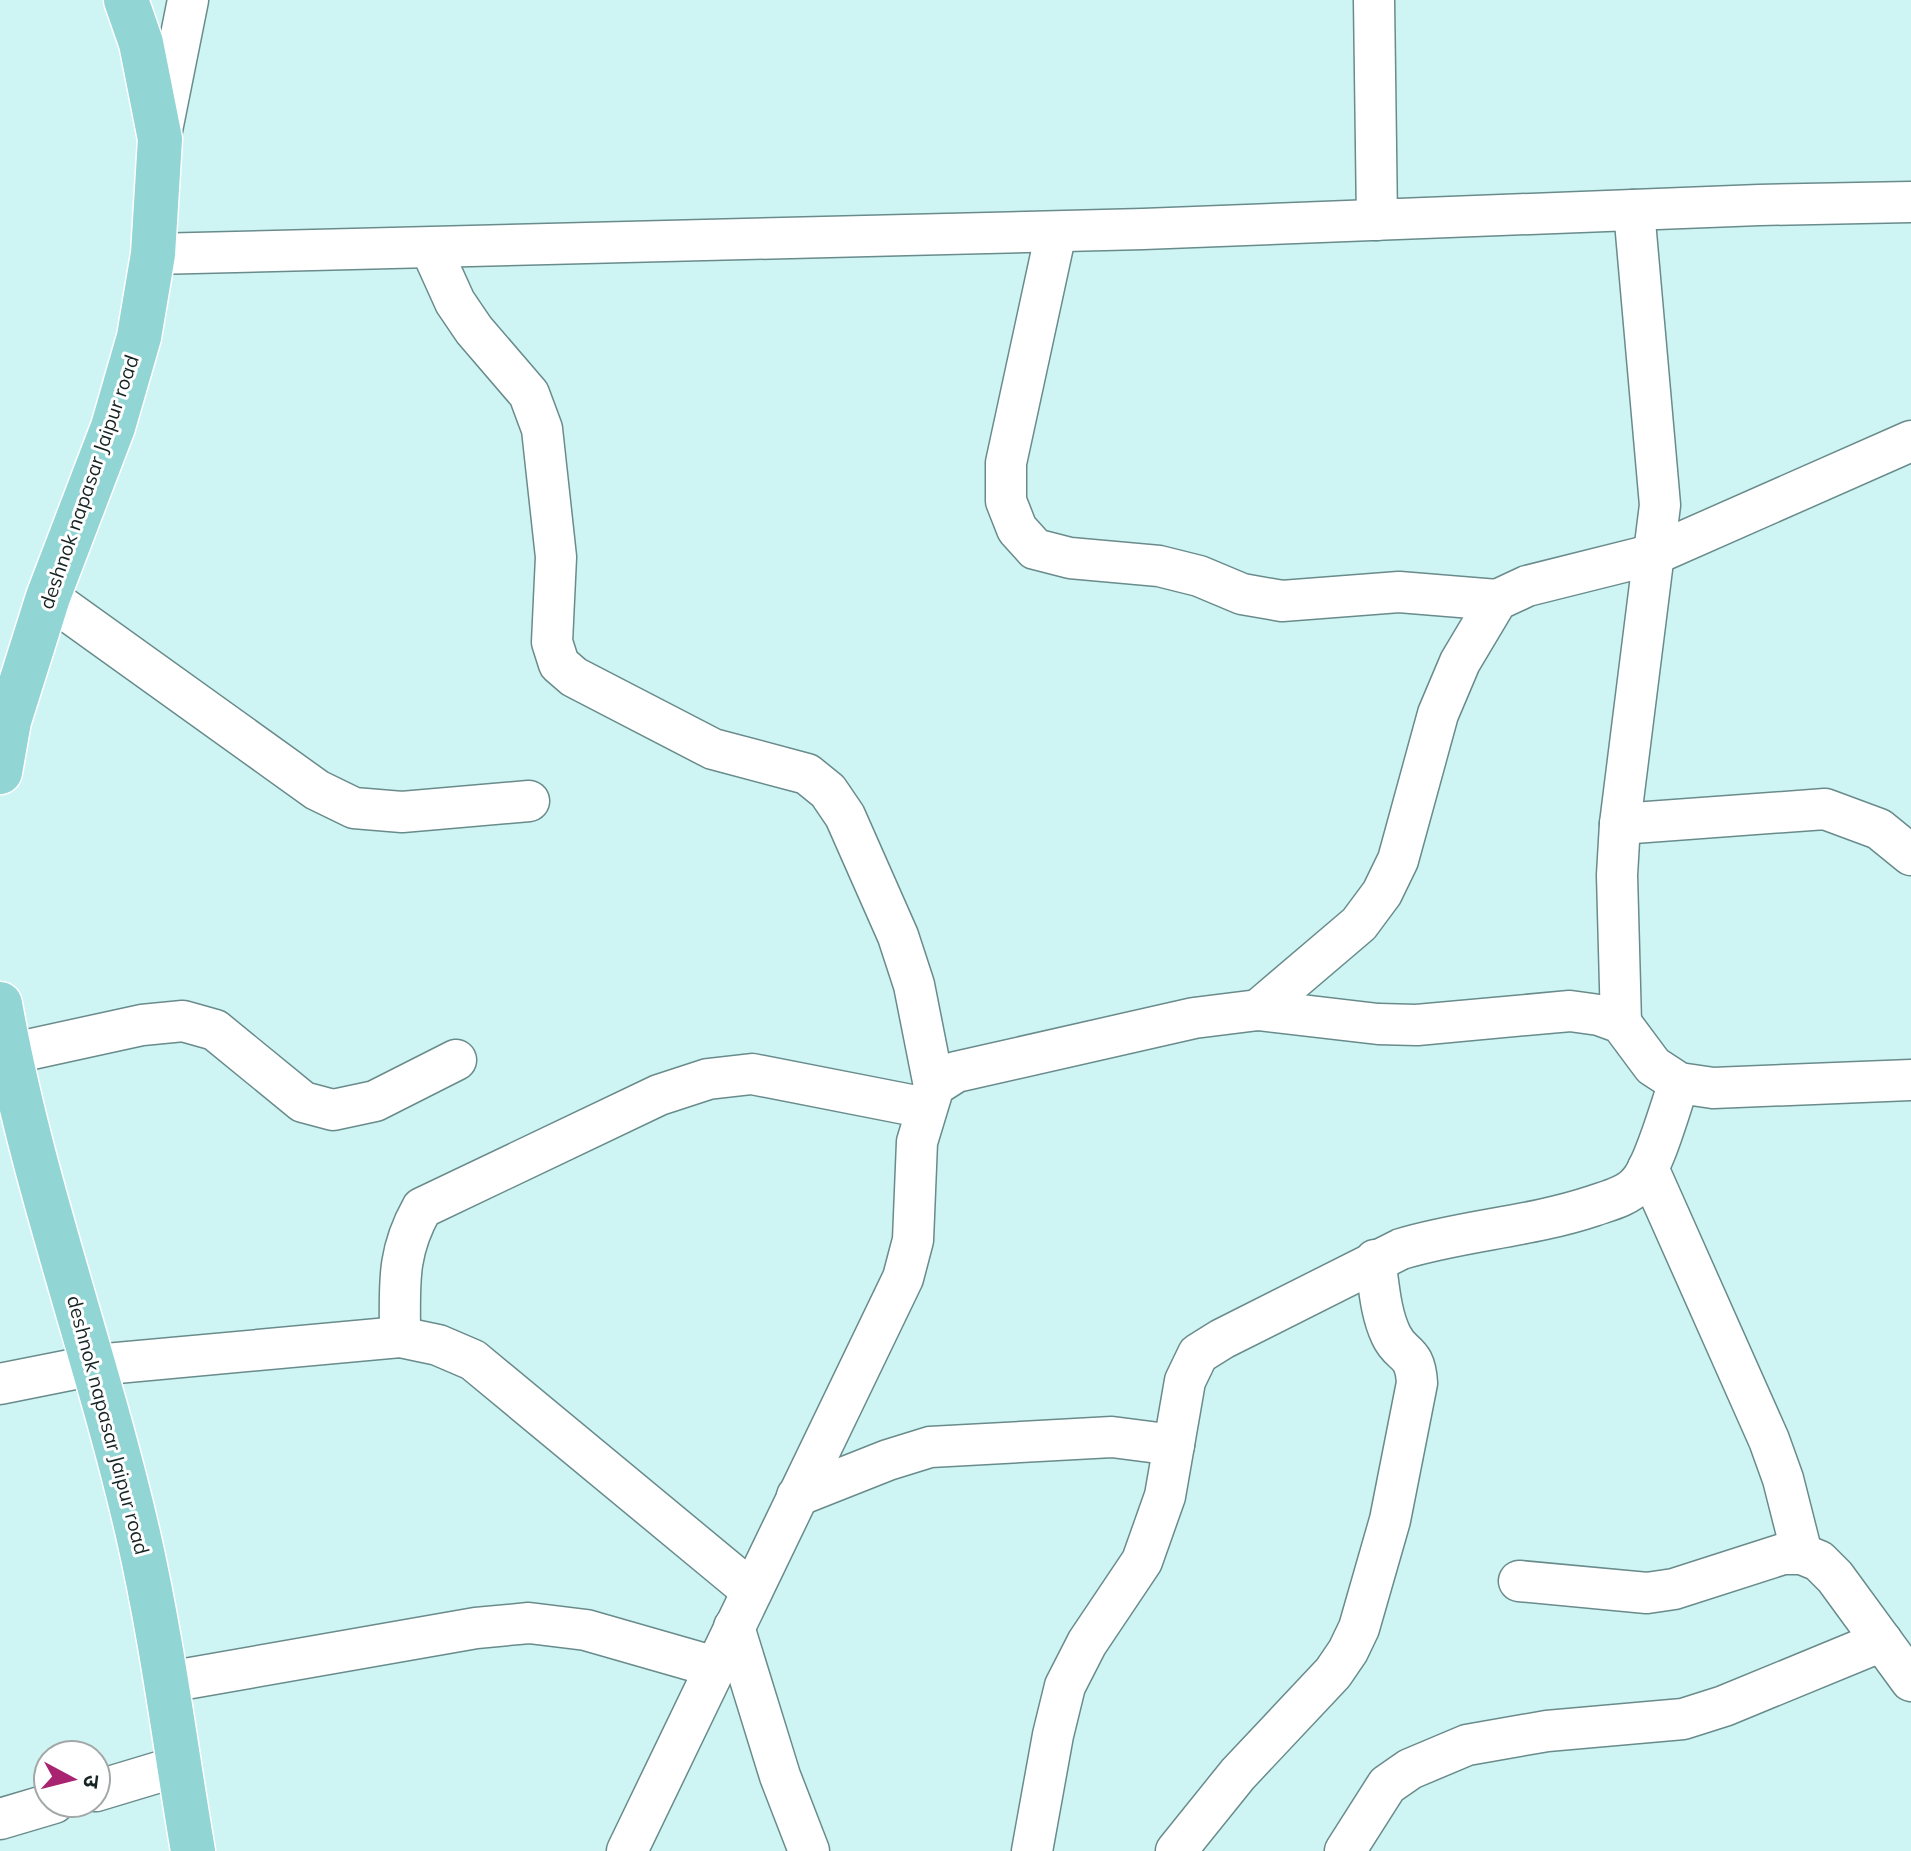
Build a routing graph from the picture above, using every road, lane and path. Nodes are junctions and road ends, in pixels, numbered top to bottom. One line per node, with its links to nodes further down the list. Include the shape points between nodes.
1 (126, 0): 4 (main road, deshnok napasar Jaipur road, via 141,43)
2 (188, 0): 4 (street)
3 (1374, 0): 7 (street)
4 (160, 139): 10 (main road, deshnok napasar Jaipur road)
5 (1911, 202): 6 (street)
6 (1634, 210): 7 (street); 12 (street, via 1660,505)
7 (1377, 220): 8 (street)
8 (1056, 232): 9 (street); 14 (street, via 1006,463 1006,501 1017,529 1035,549 1070,558 1159,566 1242,594 1282,601 1399,592)
9 (431, 249): 10 (street); 27 (street, via 455,302 529,394 542,429 556,557 552,642 559,664 574,677 713,749 807,774 828,791 845,816 898,936 914,985)
10 (153, 254): 13 (main road, deshnok napasar Jaipur road, via 139,337 113,427)
11 (1911, 441): 12 (street)
12 (1655, 554): 14 (street, via 1527,586); 18 (street)
13 (48, 597): 15 (main road, deshnok napasar Jaipur road); 17 (street, via 317,790 354,808 402,812)
14 (1497, 600): 21 (street, via 1460,662 1438,714 1398,860 1382,893 1359,924)
15 (4, 720): 16 (main road, deshnok napasar Jaipur road)
16 (0, 772)
17 (529, 801)
18 (1620, 824): 19 (street, via 1825,809 1879,829); 22 (street)
19 (1911, 855)
20 (0, 1004): 23 (main road, deshnok napasar Jaipur road)
21 (1258, 1010): 22 (street, via 1417,1025 1570,1011); 27 (street, via 1194,1018 956,1072)
22 (1621, 1023): 26 (street, via 1653,1066)
23 (4, 1056): 24 (street, via 183,1021 215,1030 303,1102 333,1110 375,1101); 31 (main road, deshnok napasar Jaipur road)
24 (456, 1060)
25 (1911, 1080): 26 (street, via 1713,1088)
26 (1679, 1083): 28 (street)
27 (930, 1097): 30 (street, via 752,1074 708,1079 659,1095 422,1208 408,1232 400,1267); 34 (street, via 917,1142 913,1240 903,1278)
28 (1648, 1168): 29 (street, via 1637,1185 1616,1198 1546,1221 1431,1240); 35 (street, via 1769,1440)
29 (1375, 1260): 33 (street, via 1198,1354 1185,1381); 51 (street, via 1387,1326 1416,1368 1417,1383 1390,1520 1359,1628 1333,1673 1238,1774)
30 (400, 1337): 31 (street); 37 (street, via 473,1360)
31 (95, 1365): 32 (street); 42 (main road, deshnok napasar Jaipur road)
32 (0, 1384)
33 (1174, 1445): 34 (street, via 1112,1437 930,1447); 50 (street, via 1165,1496 1142,1561 1065,1686)
34 (797, 1496): 37 (street)
35 (1802, 1554): 36 (street, via 1783,1554 1647,1593); 39 (street, via 1835,1577)
36 (1519, 1581)
37 (752, 1591): 38 (street)
38 (734, 1627): 40 (street); 49 (street)
39 (1882, 1641): 41 (street); 52 (street, via 1683,1719 1547,1731 1467,1745 1410,1769 1387,1785)
40 (715, 1667): 42 (street, via 586,1630 529,1623); 48 (street)
41 (1911, 1681)
42 (168, 1682): 43 (main road, deshnok napasar Jaipur road)
43 (179, 1766): 44 (street); 47 (main road, deshnok napasar Jaipur road)
44 (112, 1786)
45 (32, 1810): 46 (street)
46 (0, 1819)
47 (193, 1851)
48 (627, 1851)
49 (809, 1851)
50 (1032, 1851)
51 (1176, 1851)
52 (1345, 1851)

